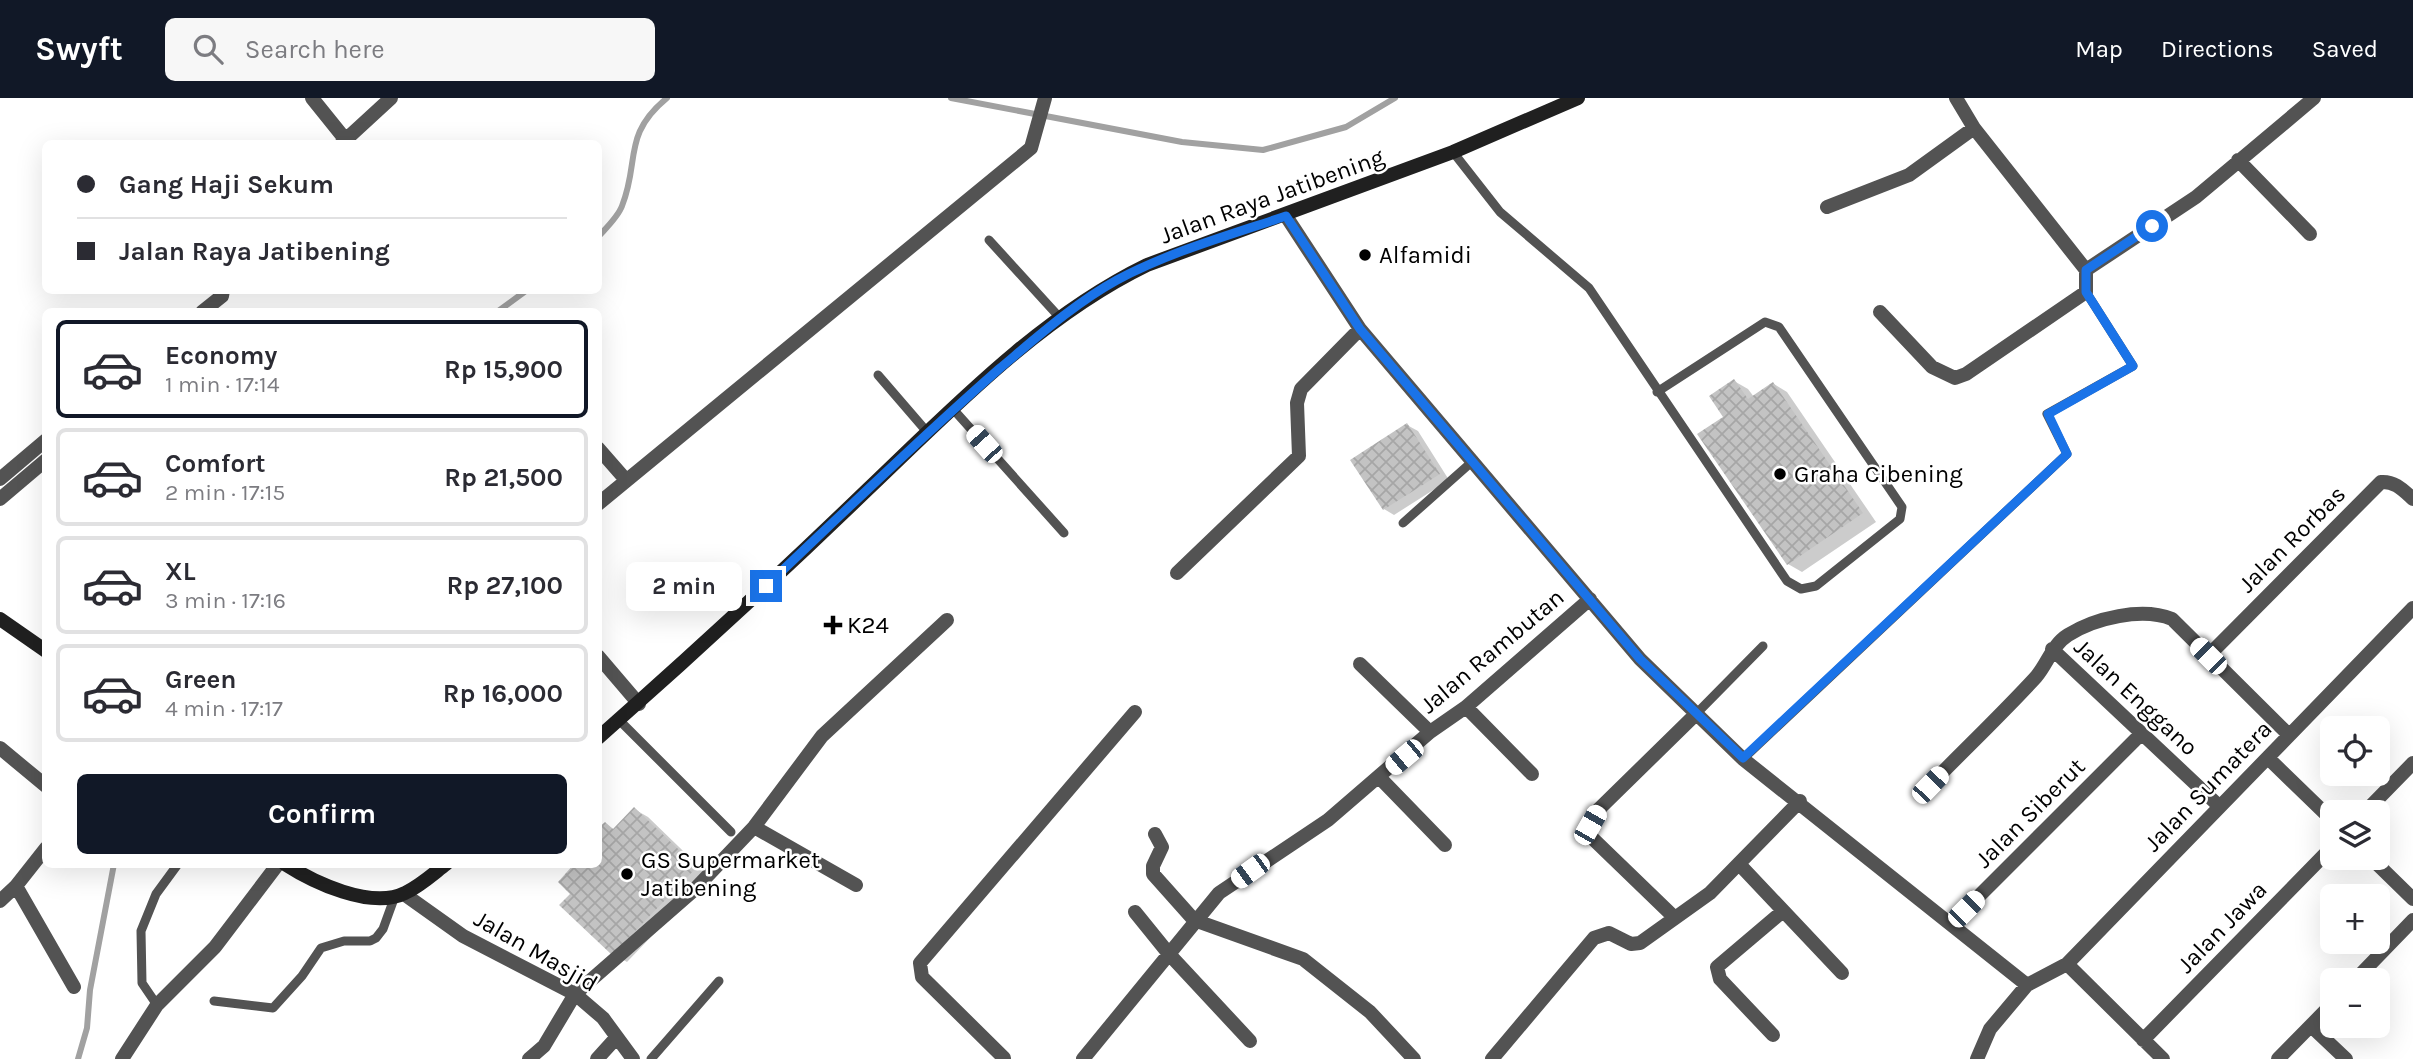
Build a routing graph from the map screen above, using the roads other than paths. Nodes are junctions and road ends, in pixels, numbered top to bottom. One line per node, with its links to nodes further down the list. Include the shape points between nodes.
1 (312, 98): 8 (street)
2 (391, 98): 9 (street)
3 (1045, 98): 32 (street, via 1031,148)
4 (1578, 98): 10 (main road, Jalan Raya Jatibening)
5 (1956, 98): 7 (street)
6 (2314, 98): 11 (street)
7 (1974, 128): 12 (street, via 1909,175); 16 (street)
8 (344, 140)
9 (347, 140)
10 (1453, 152): 13 (main road, Jalan Raya Jatibening); 24 (lane, via 1500,212 1589,288)
11 (2238, 160): 14 (street); 16 (street, via 2196,197)
12 (1827, 207)
13 (1286, 216): 21 (main road, Jalan Raya Jatibening, via 1147,265); 22 (street)
14 (2310, 234)
15 (989, 240): 21 (lane)
16 (2086, 270): 17 (street)
17 (2086, 292): 20 (street, via 1955,378 1933,366); 59 (lane, via 2133,366 2048,414 2067,454)
18 (222, 294): 19 (street)
19 (207, 308)
20 (1880, 312)
21 (1061, 319): 25 (main road, Jalan Raya Jatibening)
22 (1360, 329): 29 (street); 38 (street, via 1301,389 1297,403 1299,456)
23 (878, 374): 26 (lane)
24 (1657, 392): 24 (lane, via 1765,322 1772,322 1902,507 1900,519 1816,586 1794,586)
25 (953, 409): 26 (main road, Jalan Raya Jatibening); 37 (lane)
26 (928, 433): 49 (main road, Jalan Raya Jatibening)
27 (42, 443): 31 (street)
28 (602, 453): 32 (street)
29 (1475, 460): 36 (lane); 39 (street)
30 (42, 463): 33 (street)
31 (0, 479)
32 (626, 480): 35 (street)
33 (0, 499)
34 (2413, 499): 46 (street, Jalan Rorbas, via 2389,481 2381,482)
35 (602, 501)
36 (1403, 523)
37 (1064, 533)
38 (1177, 573)
39 (1590, 599): 50 (street, Jalan Rambutan); 52 (street)
40 (2413, 608): 57 (street, Jalan Sumatera)
41 (0, 618): 44 (main road)
42 (947, 620): 70 (street, via 822,736)
43 (1763, 646): 52 (lane)
44 (42, 648)
45 (2052, 649): 46 (street, via 2086,625 2159,614 2172,620); 55 (street, Jalan Enggano); 65 (street, via 2037,676)
46 (2208, 656): 57 (street)
47 (602, 661): 49 (street)
48 (1360, 664): 54 (street)
49 (639, 704): 53 (main road, Jalan Raya Jatibening)
50 (1466, 708): 54 (street, Jalan Rambutan); 62 (street)
51 (1135, 712): 114 (street, via 920,963 922,977)
52 (1695, 715): 59 (street); 89 (street, via 1598,810 1588,834)
53 (620, 720): 56 (main road, Jalan Raya Jatibening); 71 (lane)
54 (1430, 732): 63 (street, Jalan Rambutan)
55 (2141, 734): 68 (street, Jalan Enggano); 92 (street, Jalan Siberut)
56 (602, 735)
57 (2288, 735): 60 (street, Jalan Sumatera)
58 (0, 748): 64 (street)
59 (1743, 758): 67 (street)
60 (2267, 758): 68 (street, Jalan Sumatera); 69 (street)
61 (2413, 763): 66 (street)
62 (1532, 774)
63 (1379, 777): 73 (street); 90 (street, Jalan Rambutan, via 1328,820 1219,893)
64 (42, 783)
65 (1930, 785)
66 (2377, 800)
67 (1800, 801): 76 (street); 92 (street)
68 (2219, 806): 94 (street, Jalan Sumatera)
69 (2320, 809)
70 (754, 827): 82 (street); 100 (street, via 694,890)
71 (732, 832)
72 (1155, 834): 90 (street, via 1162,847 1153,874)
73 (1446, 845)
74 (42, 853): 83 (street)
75 (2320, 859): 107 (street, Jalan Jawa)
76 (1740, 865): 87 (street); 89 (street)
77 (175, 868): 102 (lane, via 156,894 141,931 142,983)
78 (275, 868): 102 (street, via 215,947)
79 (291, 868): 84 (main road, via 310,880 355,895)
80 (440, 868): 84 (main road)
81 (2383, 870): 86 (street)
82 (856, 885)
83 (16, 886): 85 (street); 99 (street)
84 (399, 895): 100 (street, Jalan Masjid, via 463,936); 101 (lane, via 376,938 321,948 273,1008)
85 (2, 898)
86 (2413, 899)
87 (1783, 911): 96 (street); 105 (street, via 1717,967 1720,979)
88 (1135, 912): 93 (street)
89 (1675, 918): 117 (street, via 1636,945 1615,933 1594,938)
90 (1194, 920): 93 (street, Jalan Rambutan); 116 (street, via 1303,958 1370,1012)
91 (2413, 920): 95 (street)
92 (1951, 924): 98 (street)
93 (1169, 954): 108 (street); 115 (street, Jalan Rambutan)
94 (2067, 964): 98 (street, Jalan Sumatera); 107 (street)
95 (2367, 968)
96 (1842, 973)
97 (719, 981): 113 (lane)
98 (2027, 985): 118 (street, via 1990,1028)
99 (74, 987)
100 (575, 994): 106 (street, Jalan Masjid, via 603,1018); 110 (street, via 544,1046)
101 (214, 1001)
102 (157, 1005): 109 (street)
103 (2320, 1017): 104 (street)
104 (2311, 1026): 120 (street); 121 (street)
105 (1773, 1035)
106 (616, 1038): 111 (street); 112 (street, Jalan Masjid)
107 (2143, 1040): 119 (street)
108 (1250, 1041)
109 (129, 1056)
110 (529, 1059)
111 (597, 1059)
112 (633, 1059)
113 (651, 1059)
114 (1004, 1059)
115 (1083, 1059)
116 (1414, 1059)
117 (1492, 1059)
118 (1977, 1059)
119 (2163, 1059)
120 (2278, 1059)
121 (2346, 1059)

